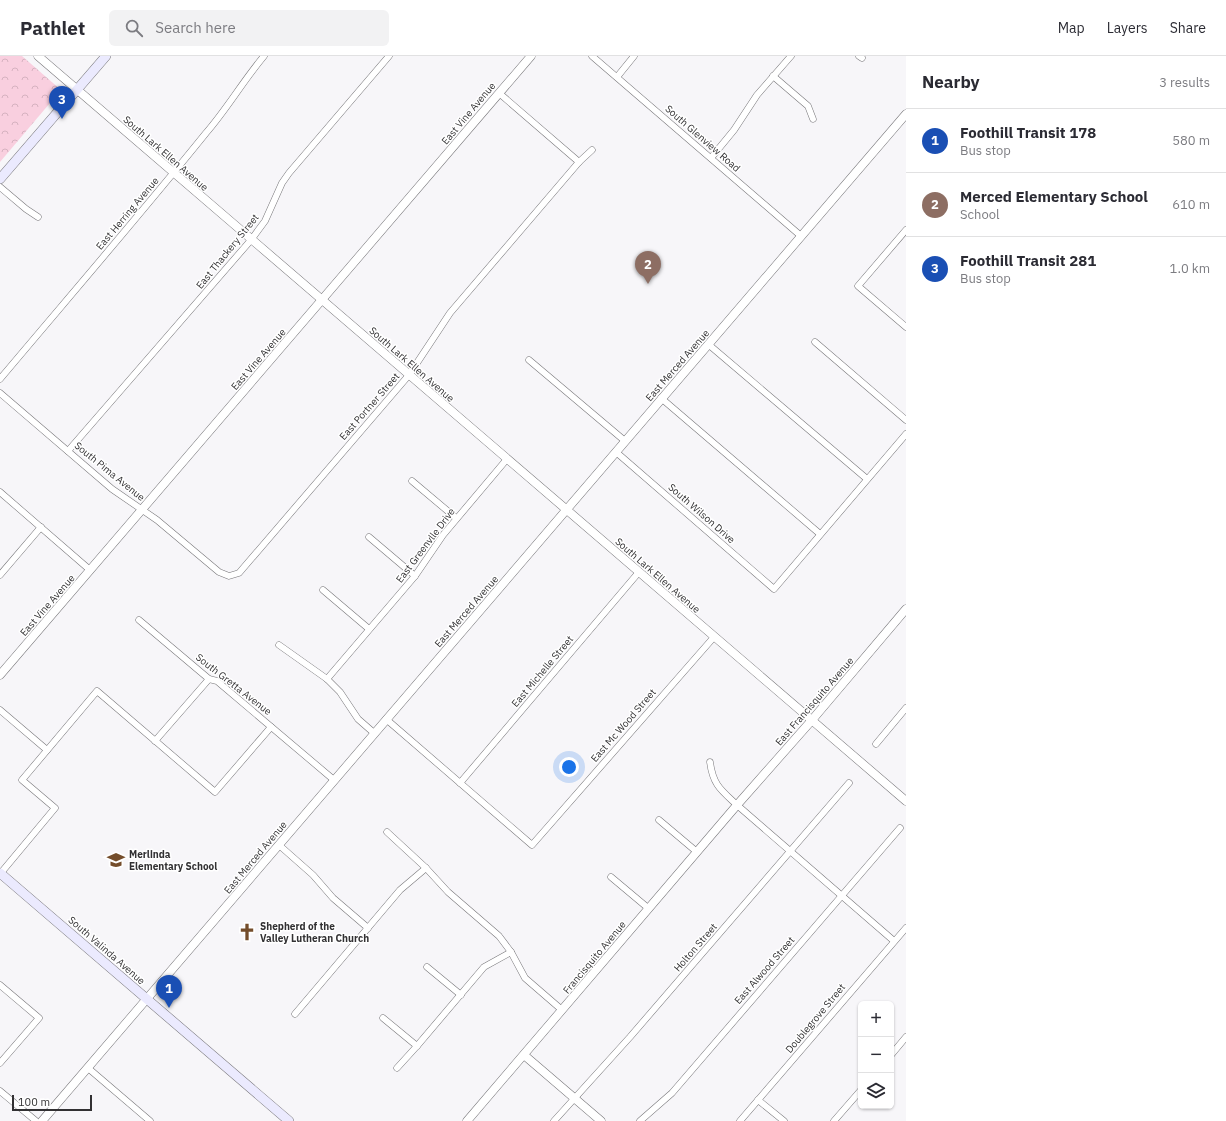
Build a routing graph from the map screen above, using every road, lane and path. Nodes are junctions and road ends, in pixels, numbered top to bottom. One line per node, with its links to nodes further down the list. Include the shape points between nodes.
1 (38, 56): 11 (street, South Lark Ellen Avenue)
2 (106, 56): 11 (main road)
3 (264, 56): 18 (street, East Herring Avenue, via 220,117)
4 (389, 56): 24 (street, East Thackery Street, via 289,173 265,221)
5 (531, 56): 12 (street, East Vine Avenue)
6 (592, 56): 10 (street, South Glenview Road)
7 (634, 56): 10 (street)
8 (790, 56): 9 (street)
9 (773, 76): 14 (street, via 808,106); 16 (street)
10 (617, 77): 16 (street, South Glenview Road)
11 (77, 90): 18 (street, South Lark Ellen Avenue); 19 (main road)
12 (499, 93): 17 (street); 25 (street, East Vine Avenue)
13 (906, 114): 23 (street, East Merced Avenue)
14 (813, 119)
15 (592, 150): 17 (street, East Portner Street)
16 (711, 158): 23 (street, South Glenview Road)
17 (579, 162): 30 (street, East Portner Street, via 450,313)
18 (174, 173): 24 (street, South Lark Ellen Avenue); 31 (street, East Herring Avenue)
19 (0, 179)
20 (0, 187): 21 (street)
21 (38, 217)
22 (906, 232): 26 (street, via 858,286)
23 (801, 236): 28 (street, East Merced Avenue)
24 (251, 240): 25 (street, South Lark Ellen Avenue); 37 (street, East Thackery Street)
25 (322, 300): 30 (street, South Lark Ellen Avenue); 44 (street, East Vine Avenue)
26 (906, 327)
27 (815, 342): 34 (street)
28 (708, 344): 33 (street, East Merced Avenue); 40 (street)
29 (529, 360): 36 (street)
30 (409, 375): 39 (street, South Lark Ellen Avenue); 52 (street, East Portner Street, via 239,573)
31 (0, 379)
32 (0, 393): 37 (street, South Pima Avenue)
33 (662, 398): 36 (street, East Merced Avenue); 47 (street)
34 (906, 420)
35 (906, 434): 40 (street)
36 (625, 441): 38 (street, East Merced Avenue)
37 (68, 451): 44 (street, South Pima Avenue, via 112,489)
38 (616, 452): 43 (street, East Merced Avenue); 47 (street, South Wilson Drive, via 774,589)
39 (507, 459): 43 (street, South Lark Ellen Avenue); 45 (street, East Greenvlle Drive)
40 (867, 479): 47 (street)
41 (412, 481): 45 (street)
42 (0, 492): 46 (street)
43 (567, 509): 50 (street, South Lark Ellen Avenue); 65 (street, East Merced Avenue)
44 (142, 510): 49 (street, East Vine Avenue); 52 (street, South Pima Avenue, via 219,572)
45 (456, 518): 53 (street, East Greenvlle Drive)
46 (41, 527): 49 (street); 51 (street)
47 (820, 534)
48 (369, 537): 53 (street)
49 (90, 570): 60 (street, East Vine Avenue)
50 (639, 572): 58 (street, South Lark Ellen Avenue); 74 (street, East Michelle Street)
51 (0, 575)
52 (229, 576)
53 (415, 576): 57 (street, East Greenvlle Drive)
54 (323, 590): 57 (street)
55 (906, 609): 66 (street, East Francisquito Avenue)
56 (139, 620): 61 (street, South Gretta Avenue)
57 (369, 629): 62 (street, East Greenvlle Drive)
58 (714, 637): 66 (street, South Lark Ellen Avenue); 74 (street, East Mc Wood Street, via 532,845)
59 (279, 645): 62 (street)
60 (0, 675)
61 (209, 679): 67 (street, South Gretta Avenue, via 217,681); 69 (street)
62 (327, 679): 68 (street, via 340,692 358,719)
63 (906, 708): 70 (street)
64 (0, 710): 71 (street)
65 (386, 719): 68 (street, East Merced Avenue); 74 (street)
66 (812, 720): 76 (street, South Lark Ellen Avenue); 77 (street, East Francisquito Avenue)
67 (271, 727): 69 (street, via 215,792); 73 (street, South Gretta Avenue)
68 (374, 733): 73 (street, East Merced Avenue)
69 (155, 741): 71 (street, via 96,691)
70 (876, 744)
71 (46, 750): 85 (street, via 22,780 55,808)
72 (710, 762): 77 (street, via 712,775 720,790)
73 (334, 780): 81 (street, East Merced Avenue)
74 (460, 783)
75 (849, 783): 83 (street, Holton Street)
76 (906, 801)
77 (737, 806): 82 (street, Francisquito Avenue); 83 (street)
78 (659, 820): 82 (street)
79 (900, 828): 87 (street, East Alwood Street)
80 (387, 832): 84 (street)
81 (279, 844): 89 (street, via 313,875 333,898); 96 (street, East Merced Avenue)
82 (697, 852): 88 (street, Francisquito Avenue)
83 (789, 852): 87 (street); 109 (street, Holton Street, via 630,1037)
84 (426, 868): 89 (street, via 400,890); 92 (street, via 448,892 499,936)
85 (0, 874): 96 (main road, South Valinda Avenue)
86 (611, 877): 88 (street)
87 (841, 896): 91 (street); 118 (street, East Alwood Street, via 672,1093)
88 (648, 908): 97 (street, Francisquito Avenue)
89 (368, 928): 98 (street)
90 (906, 928): 91 (street, Doublegrove Street)
91 (894, 941): 110 (street, Doublegrove Street)
92 (511, 952): 95 (street, via 484,967); 97 (street, via 525,978)
93 (427, 967): 95 (street)
94 (0, 985): 104 (street, via 39,1018)
95 (461, 995): 101 (street)
96 (147, 999): 105 (street, East Merced Avenue); 114 (main road, South Valinda Avenue)
97 (562, 1010): 103 (street, Francisquito Avenue)
98 (295, 1014)
99 (383, 1018): 101 (street)
100 (906, 1037): 102 (street)
101 (417, 1046): 106 (street)
102 (894, 1051)
103 (524, 1055): 109 (street); 115 (street, Francisquito Avenue)
104 (0, 1063)
105 (88, 1068): 112 (street, East Merced Avenue); 113 (street)
106 (396, 1068)
107 (0, 1091): 111 (street)
108 (858, 1093): 121 (street)
109 (574, 1098): 116 (street, Holton Street); 117 (street)
110 (758, 1100): 119 (street, Doublegrove Street); 120 (street)
111 (36, 1121)
112 (42, 1121)
113 (150, 1121)
114 (289, 1121)
115 (467, 1121)
116 (554, 1121)
117 (601, 1121)
118 (640, 1121)
119 (740, 1121)
120 (784, 1121)
121 (834, 1121)

